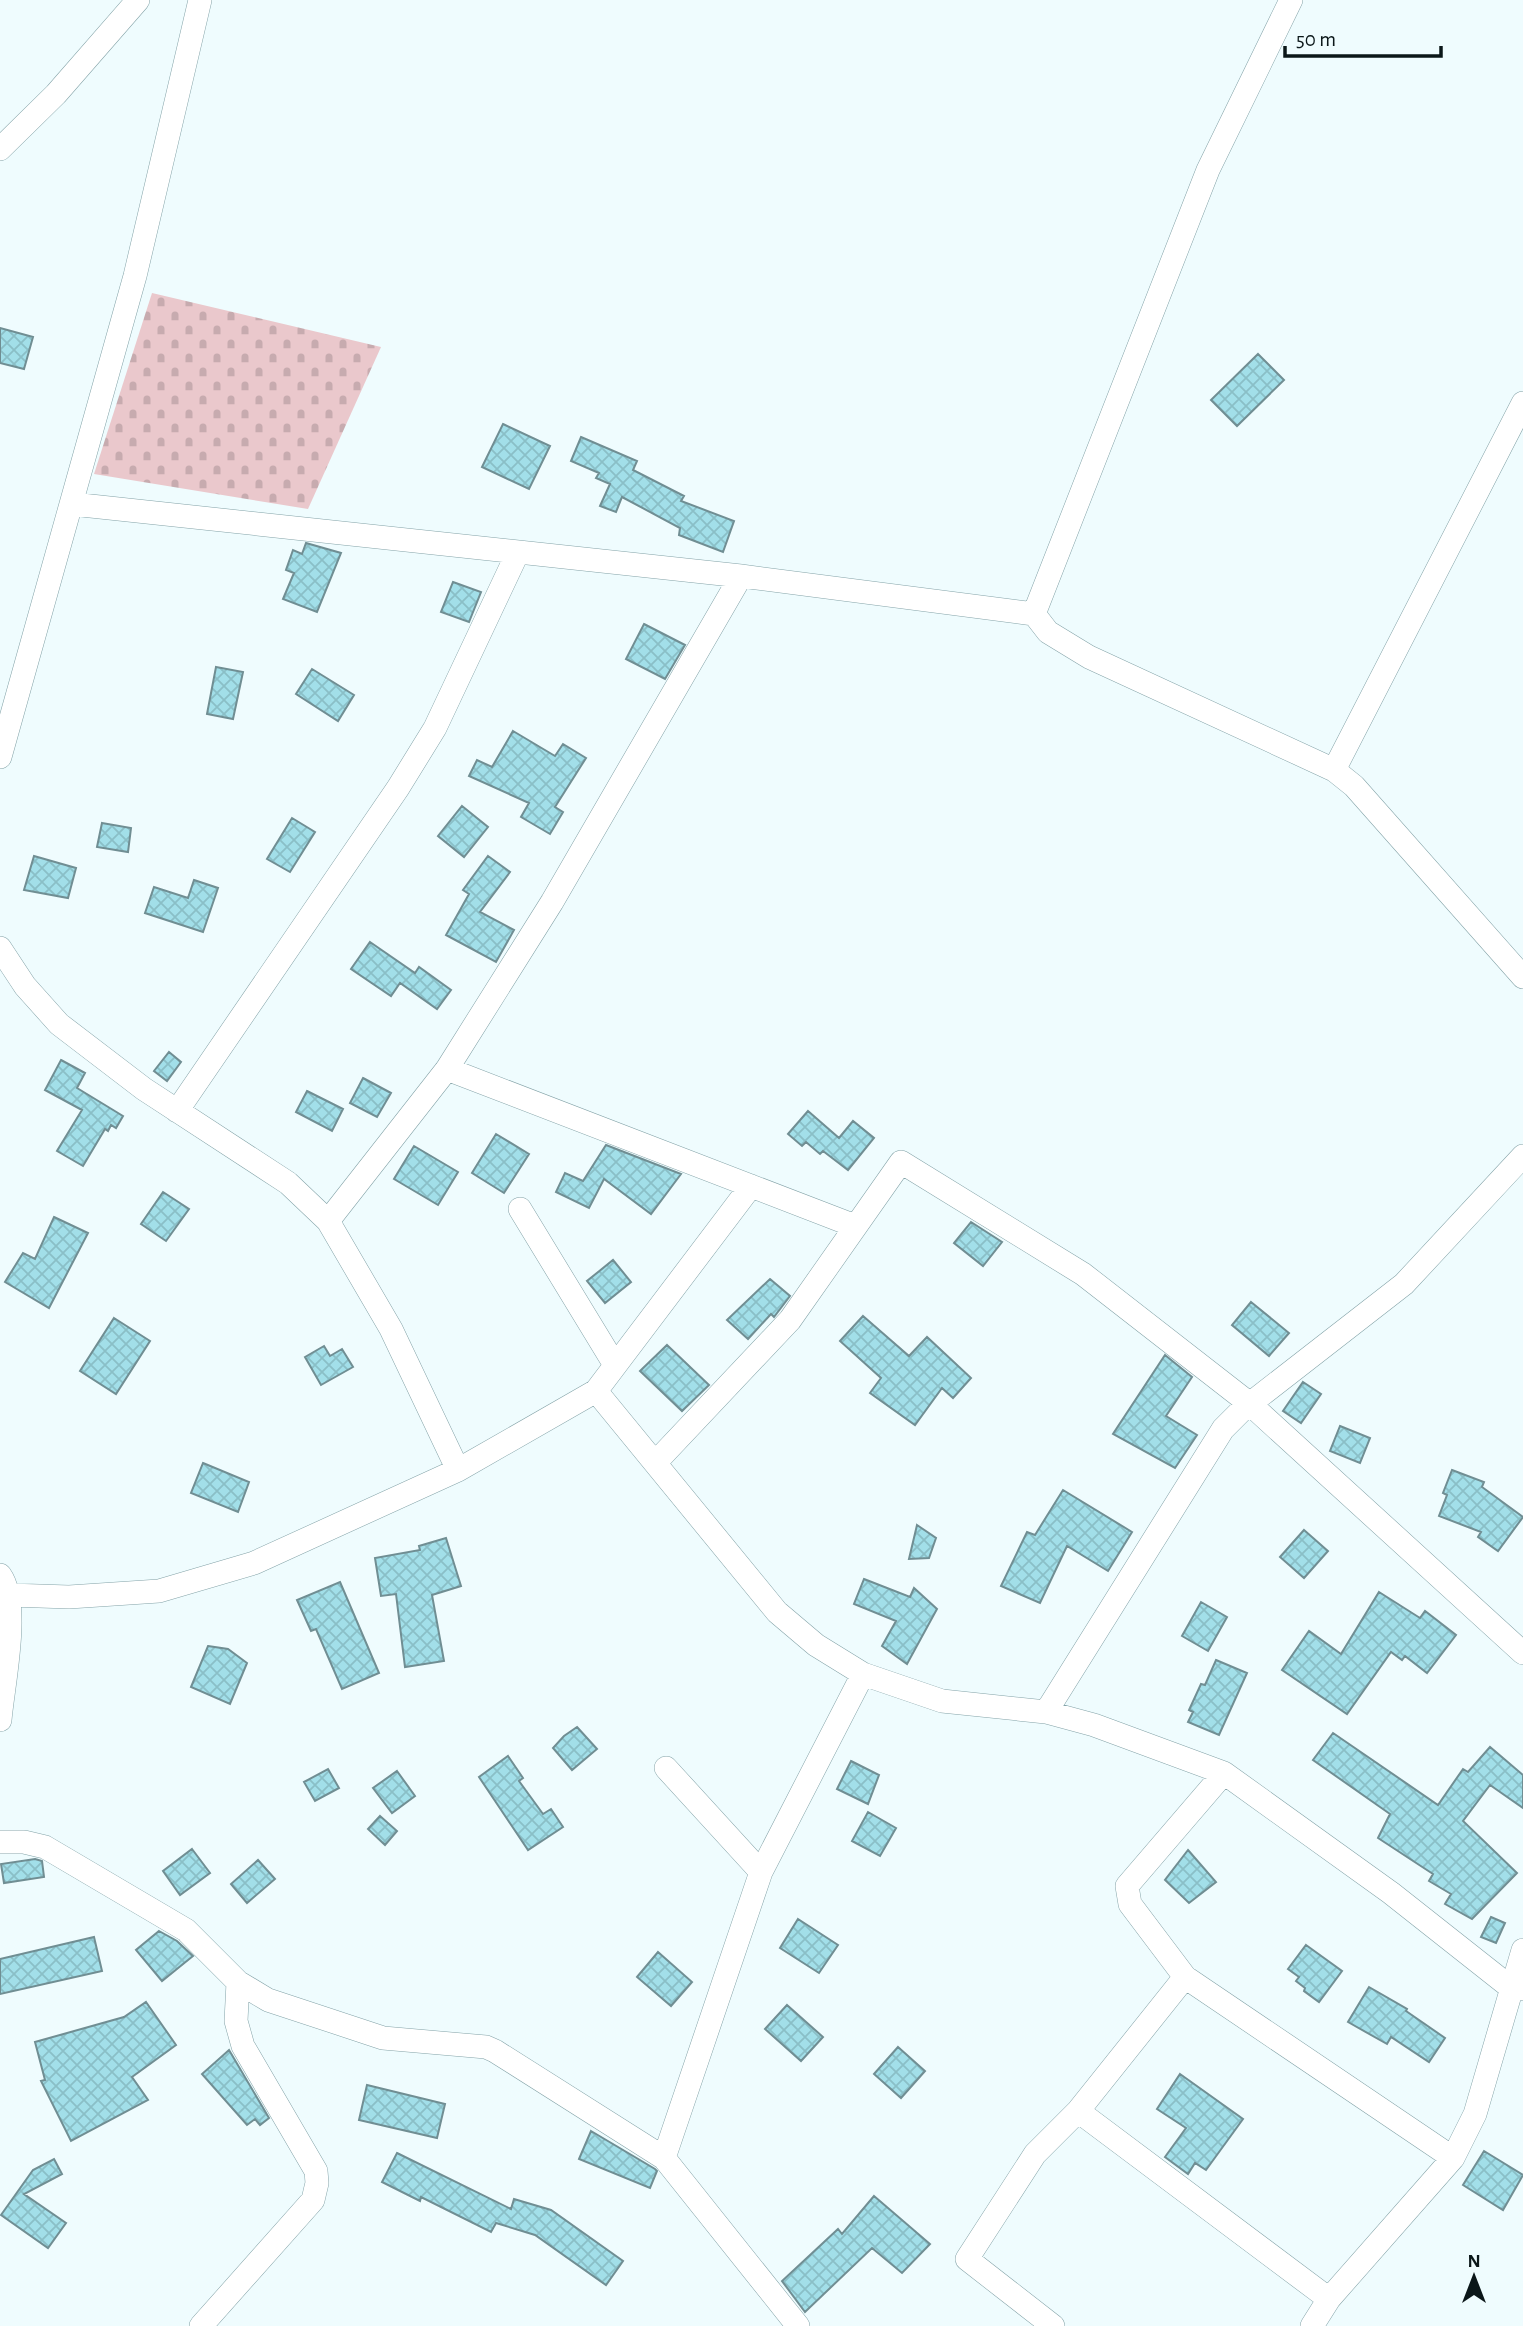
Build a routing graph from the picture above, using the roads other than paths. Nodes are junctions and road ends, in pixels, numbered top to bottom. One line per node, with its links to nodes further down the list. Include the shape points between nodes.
1 (138, 0): 4 (street, via 56,94)
2 (200, 0): 6 (street, via 135,276)
3 (1291, 0): 9 (street, via 1208,170)
4 (0, 149)
5 (1523, 402): 11 (street)
6 (72, 504): 7 (street); 10 (street)
7 (518, 552): 8 (street); 15 (street, via 435,728)
8 (741, 576): 9 (street); 14 (street, via 552,902)
9 (1034, 614): 11 (street, via 1048,632 1089,657)
10 (0, 757)
11 (1334, 770): 13 (street, via 1354,786)
12 (0, 948): 15 (street, via 25,986 59,1024)
13 (1523, 977)
14 (447, 1069): 17 (street); 19 (street)
15 (177, 1111): 19 (street, via 288,1183)
16 (1523, 1156): 23 (street, via 1404,1284)
17 (751, 1186): 20 (street); 21 (street)
18 (520, 1209): 21 (street)
19 (328, 1221): 25 (street, via 391,1329)
20 (855, 1226): 23 (street, via 901,1162 1083,1274); 24 (street, via 790,1320)
21 (615, 1365): 22 (street)
22 (596, 1391): 24 (street); 25 (street)
23 (1250, 1404): 27 (street); 29 (street, via 1223,1429 1209,1450)
24 (655, 1463): 28 (street, via 777,1612 816,1645)
25 (458, 1470): 26 (street, via 254,1563 159,1591 69,1597)
26 (4, 1585): 30 (street, via 10,1613)
27 (1523, 1653)
28 (863, 1674): 29 (street, via 942,1701); 34 (street)
29 (1046, 1712): 32 (street, via 1134,1737)
30 (0, 1720)
31 (666, 1768): 34 (street)
32 (1224, 1773): 36 (street, via 1127,1886 1130,1904); 38 (street)
33 (0, 1842): 37 (street, via 45,1847 186,1930)
34 (761, 1872): 40 (street)
35 (1523, 1950): 38 (street)
36 (1185, 1977): 39 (street); 41 (street)
37 (238, 1982): 40 (street, via 268,2000 383,2038 495,2050); 43 (street, via 236,2021 243,2046 316,2171 317,2183 306,2209)
38 (1516, 1988): 41 (street, via 1475,2113)
39 (1078, 2111): 42 (street); 45 (street, via 1035,2154 967,2259)
40 (664, 2158): 44 (street)
41 (1453, 2158): 42 (street)
42 (1329, 2299): 46 (street)
43 (201, 2326)
44 (798, 2326)
45 (1053, 2326)
46 (1312, 2326)

